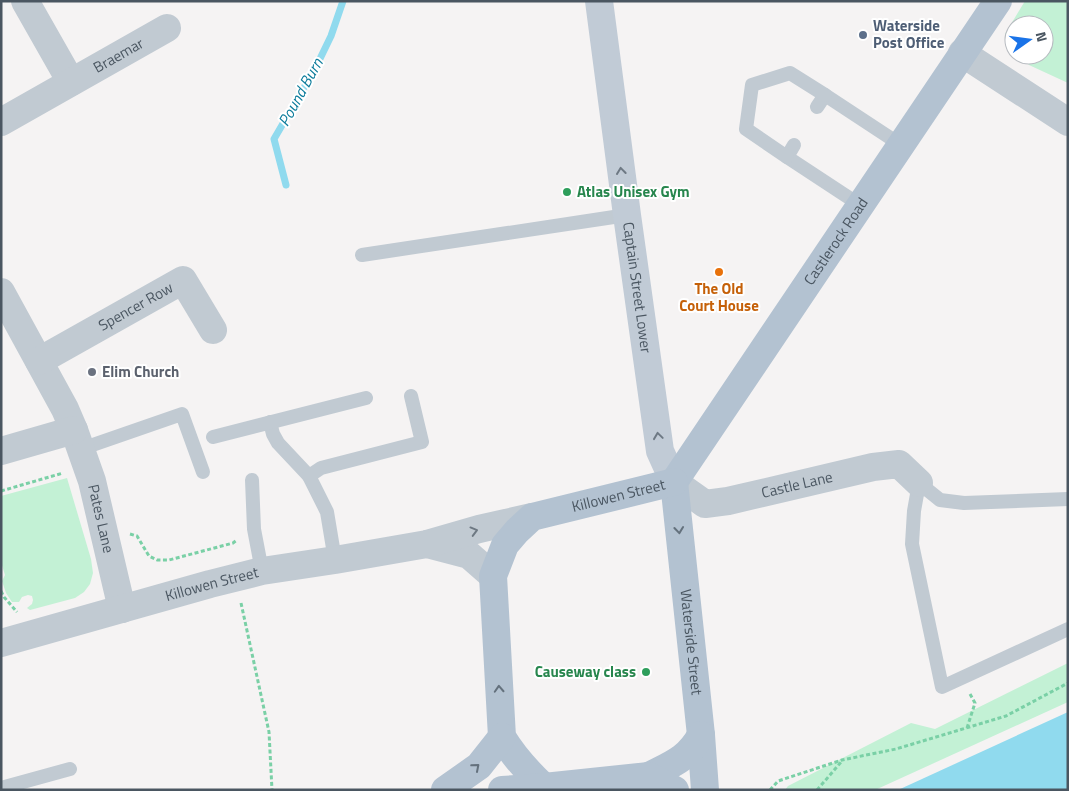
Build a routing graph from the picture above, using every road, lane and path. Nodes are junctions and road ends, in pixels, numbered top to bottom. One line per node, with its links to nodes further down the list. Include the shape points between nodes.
1 (25, 1): 6 (street)
2 (599, 1): 13 (main road, Captain Street Lower, one-way to 2)
3 (998, 1): 5 (main road, Castlerock Road)
4 (167, 28): 6 (street, Braemar)
5 (962, 53): 8 (street); 9 (main road, Castlerock Road)
6 (71, 82): 7 (street, Braemar)
7 (1, 122)
8 (1068, 122)
9 (901, 144): 11 (lane, via 821,101 790,73 752,85 746,129); 12 (main road, Castlerock Road)
10 (794, 145): 11 (lane)
11 (787, 157): 12 (lane)
12 (860, 205): 27 (main road, Castlerock Road)
13 (626, 215): 14 (lane); 27 (main road, Captain Street Lower, one-way to 13, via 660,451)
14 (362, 254)
15 (5, 306): 17 (street, Pates Lane)
16 (213, 330): 17 (street, Spencer Row, via 183,280)
17 (39, 362): 22 (street, Pates Lane, via 65,408)
18 (411, 396): 25 (lane, via 422,442 321,468)
19 (366, 398): 20 (lane)
20 (270, 422): 21 (lane); 25 (lane, via 278,443)
21 (214, 437)
22 (81, 448): 23 (street); 24 (lane, via 182,414); 29 (path); 32 (street, Pates Lane)
23 (1, 451)
24 (203, 472)
25 (309, 476): 35 (lane, via 327,512)
26 (252, 480): 33 (lane)
27 (674, 482): 28 (street, Castle Lane, via 705,504 728,502 873,467 899,464); 31 (main road, Killowen Street); 45 (main road, Waterside Street, one-way to 45)
28 (919, 483): 30 (lane, via 940,500 964,503); 42 (lane, via 912,544 942,688)
29 (1, 491)
30 (1068, 499)
31 (532, 517): 34 (street, Killowen Street, one-way to 31); 37 (main road, via 505,545)
32 (103, 526): 33 (path, via 138,536 149,556 157,560 169,560 234,543); 39 (street, Pates Lane)
33 (254, 529): 36 (lane)
34 (427, 544): 35 (street, Killowen Street); 37 (street, Killowen Street, via 469,556)
35 (335, 560): 36 (street, Killowen Street)
36 (262, 571): 38 (street, Killowen Street)
37 (494, 576): 46 (main road, one-way to 37)
38 (235, 578): 39 (street, Killowen Street); 52 (path, via 269,732)
39 (122, 609): 41 (street, Killowen Street)
40 (1068, 629): 42 (lane)
41 (1, 643)
42 (962, 678): 44 (path, via 975,703)
43 (1068, 683): 44 (path, via 1006,716)
44 (967, 728): 47 (path, via 896,749)
45 (701, 735): 49 (main road, via 695,747 680,760); 56 (main road, Waterside Street)
46 (502, 737): 50 (main road, via 524,768); 53 (main road, one-way to 46, via 479,766)
47 (842, 760): 57 (path, via 778,781); 58 (path)
48 (70, 769): 51 (lane)
49 (649, 776): 50 (main road); 55 (main road)
50 (544, 787): 54 (main road)
51 (1, 788)
52 (272, 790)
53 (445, 790)
54 (502, 790)
55 (675, 790)
56 (705, 790)
57 (770, 790)
58 (817, 790)

